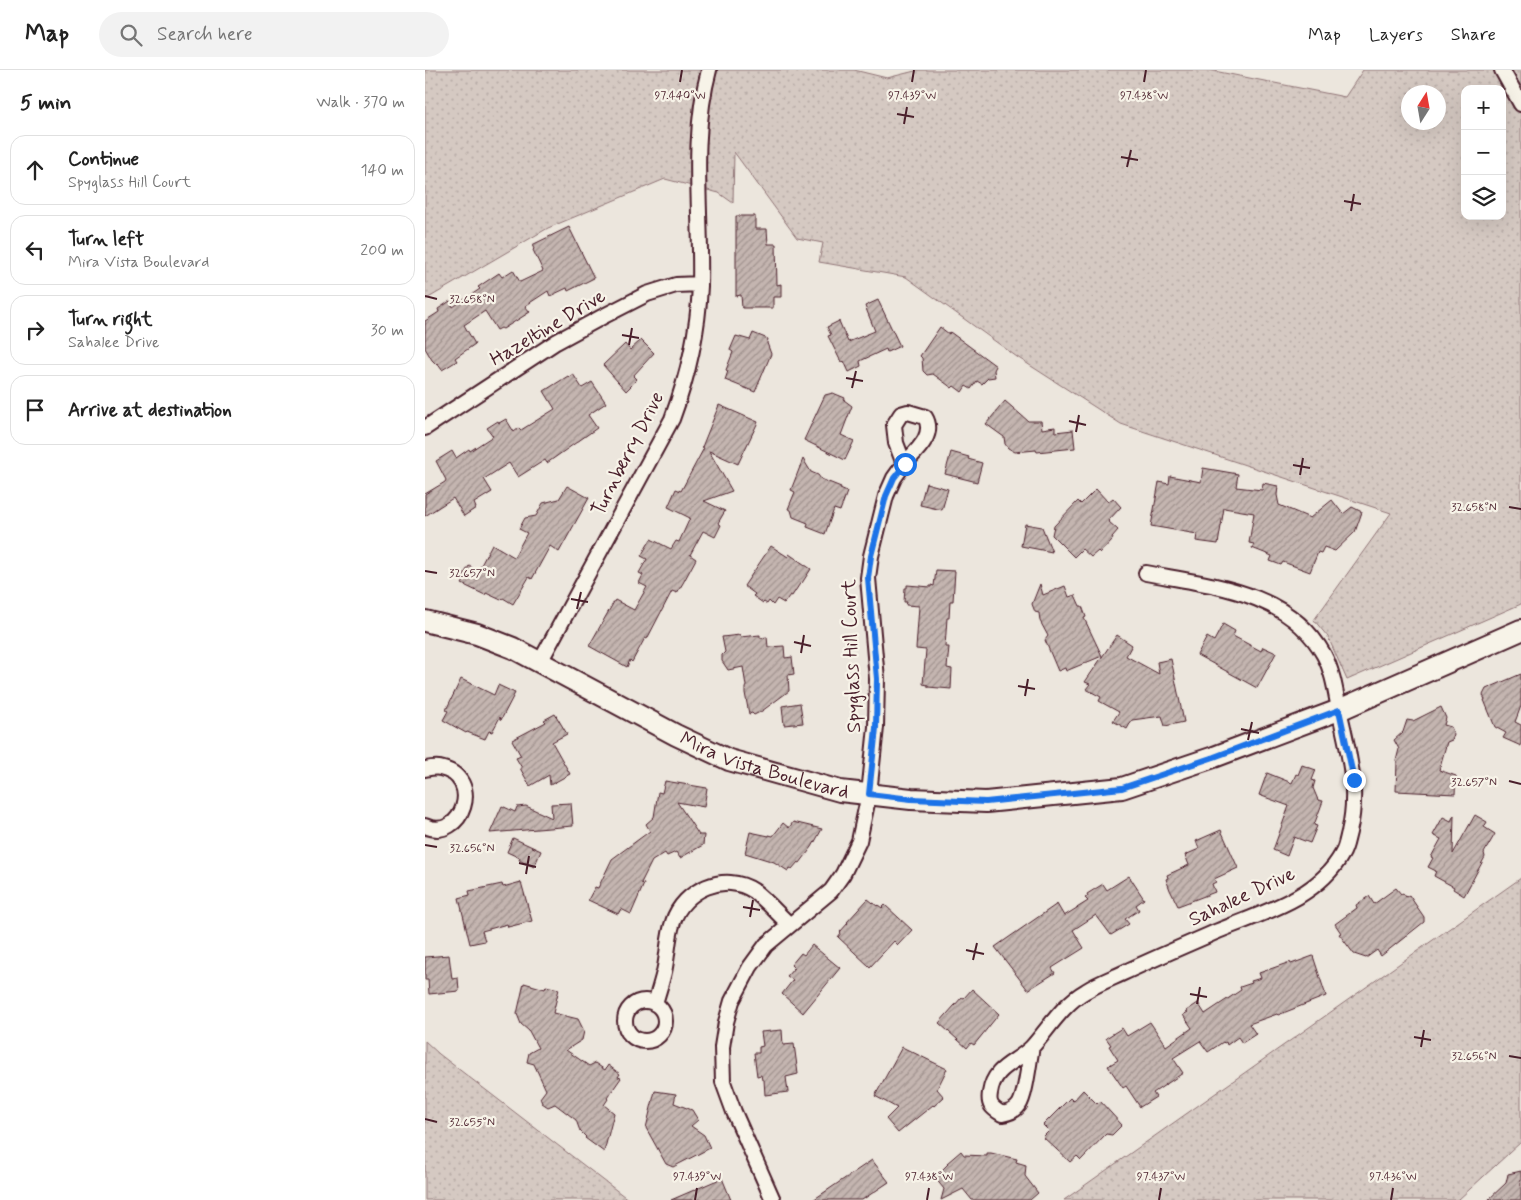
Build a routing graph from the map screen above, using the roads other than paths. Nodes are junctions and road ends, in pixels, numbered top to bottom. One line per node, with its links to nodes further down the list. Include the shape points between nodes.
1 (709, 70): 4 (street, Turnberry Drive, via 699,137)
2 (1502, 70): 3 (street)
3 (1521, 104)
4 (700, 284): 5 (street, Hazeltine Drive, via 647,294 602,317 556,342); 10 (street, Turnberry Drive, via 693,347 672,419)
5 (425, 428)
6 (905, 464): 13 (street, Spyglass Hill Court, via 886,496 868,578 877,679)
7 (1146, 573): 11 (street, Sahalee Drive, via 1231,589 1253,596 1282,612 1304,628 1324,655)
8 (425, 621): 10 (street, Mira Vista Boulevard, via 477,634)
9 (1521, 630): 11 (street, Mira Vista Boulevard)
10 (540, 662): 13 (street, Mira Vista Boulevard, via 675,735 729,760 840,791)
11 (1339, 710): 13 (street, Mira Vista Boulevard, via 1122,788 986,802); 17 (street, Sahalee Drive, via 1354,780 1353,815 1343,853 1331,870 1289,902 1085,991)
12 (425, 769): 14 (street, via 440,768 455,774 464,787 465,803 459,818 446,827)
13 (869, 794): 15 (street, Spyglass Hill Court, via 859,842 843,874 831,891)
14 (425, 826)
15 (790, 925): 16 (street, via 753,890 721,883 703,887 686,899 673,921); 18 (street, Spyglass Hill Court, via 766,945 749,967 732,1001 722,1047 723,1082)
16 (655, 1004)
17 (1031, 1046): 17 (street, Sahalee Drive, via 1023,1056 995,1075 988,1101 1002,1114 1012,1112 1020,1104)
18 (773, 1200)

